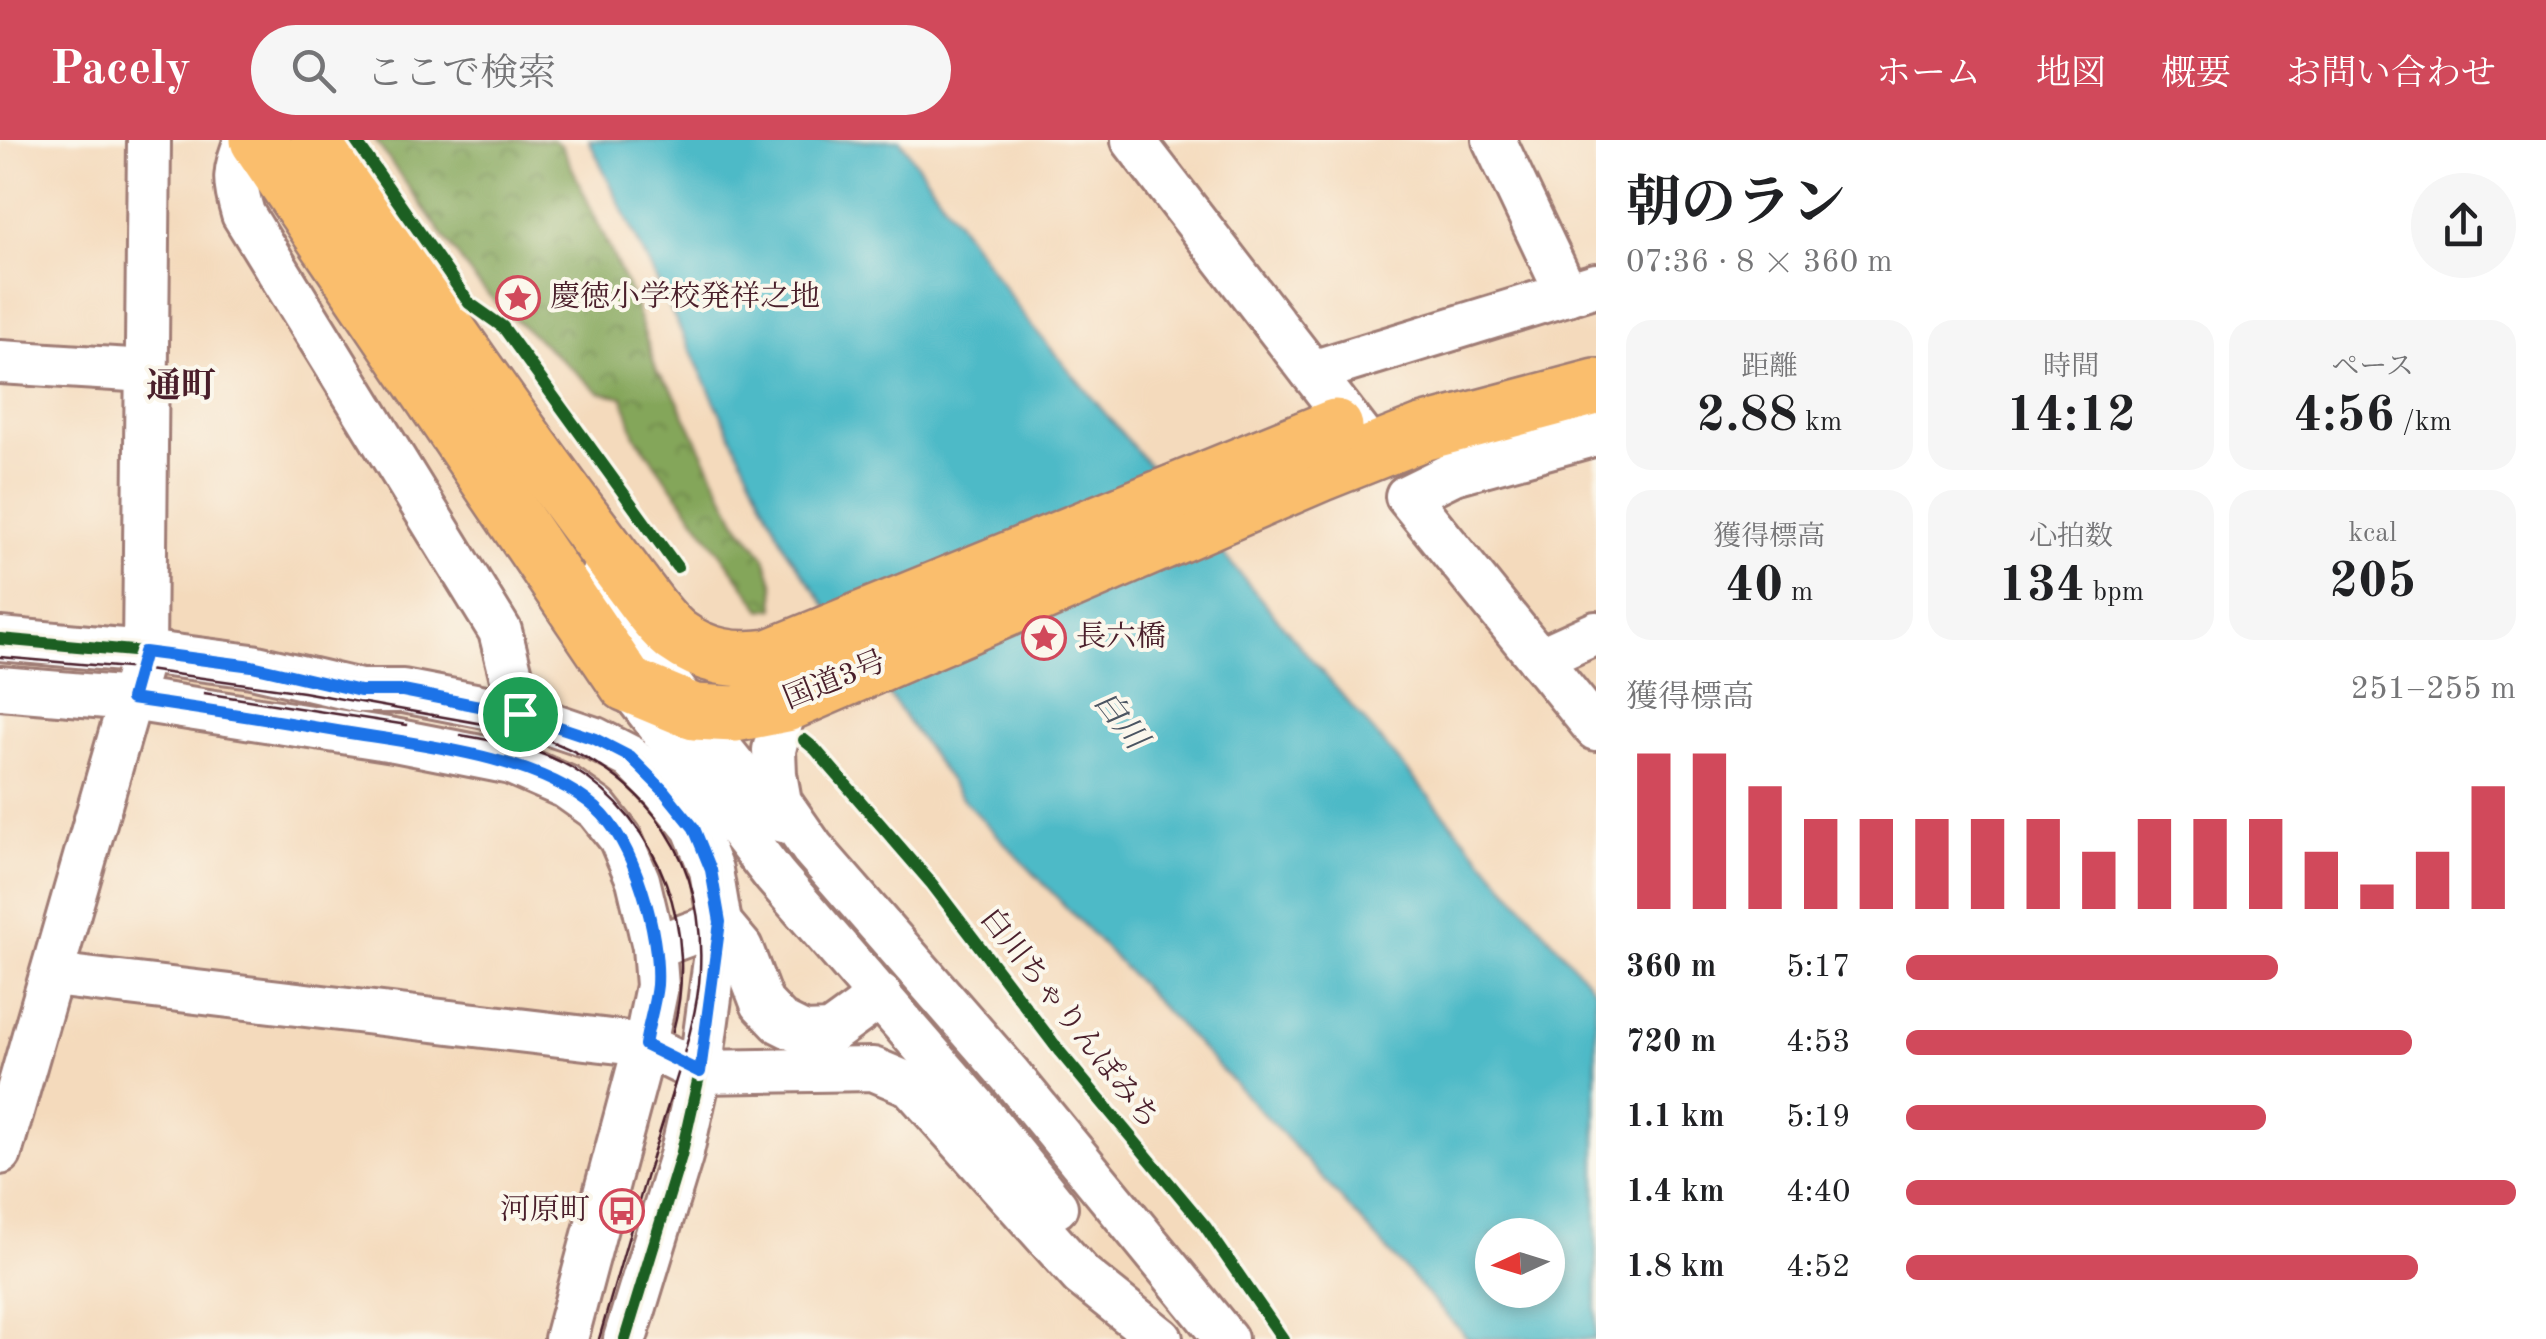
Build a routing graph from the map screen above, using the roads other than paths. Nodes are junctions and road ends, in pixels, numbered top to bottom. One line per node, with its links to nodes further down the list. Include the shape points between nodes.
1 (149, 140): 10 (street)
2 (246, 140): 25 (street, via 235,170 242,214 500,631)
3 (258, 140): 21 (highway)
4 (318, 140): 15 (highway, 国道3号)
5 (1494, 140): 7 (street)
6 (1144, 144): 11 (street)
7 (1581, 290): 11 (street)
8 (1596, 348): 14 (highway, 国道3号, via 1410,397)
9 (0, 362): 10 (street)
10 (147, 371): 19 (street)
11 (1312, 372): 14 (street)
12 (1596, 387): 14 (highway, 国道3号, via 1422,433)
13 (1596, 434): 16 (street, via 1454,473)
14 (1362, 437): 16 (street); 23 (highway, 国道3号)
15 (535, 454): 23 (highway, 国道3号, via 650,608 674,634 719,658); 23 (street, via 654,664)
16 (1407, 496): 20 (street)
17 (1596, 633): 20 (street)
18 (0, 639): 19 (street)
19 (144, 652): 24 (street); 25 (street)
20 (1539, 659): 26 (street)
21 (626, 684): 23 (highway); 29 (street)
22 (0, 688): 24 (street)
23 (747, 698): 28 (street, via 774,750 780,802); 28 (street, via 771,812); 29 (street, via 736,785)
24 (131, 699): 27 (street); 32 (street)
25 (520, 714): 27 (street); 30 (street, via 630,757 664,791 694,828 711,870)
26 (1596, 728)
27 (511, 763): 31 (street, via 566,787 597,809 620,838)
28 (812, 848): 40 (street)
29 (776, 876): 33 (street)
30 (720, 922): 31 (street); 33 (street, via 741,948 762,1002 804,1034 830,1033); 35 (street)
31 (654, 947): 34 (street, via 657,986)
32 (52, 975): 34 (street); 36 (street)
33 (881, 996): 39 (street)
34 (645, 1045): 35 (street); 37 (street)
35 (700, 1072): 38 (street); 39 (street, via 873,1069 911,1085 1082,1275)
36 (0, 1152)
37 (566, 1339)
38 (625, 1339)
39 (1162, 1339)
40 (1226, 1339)

